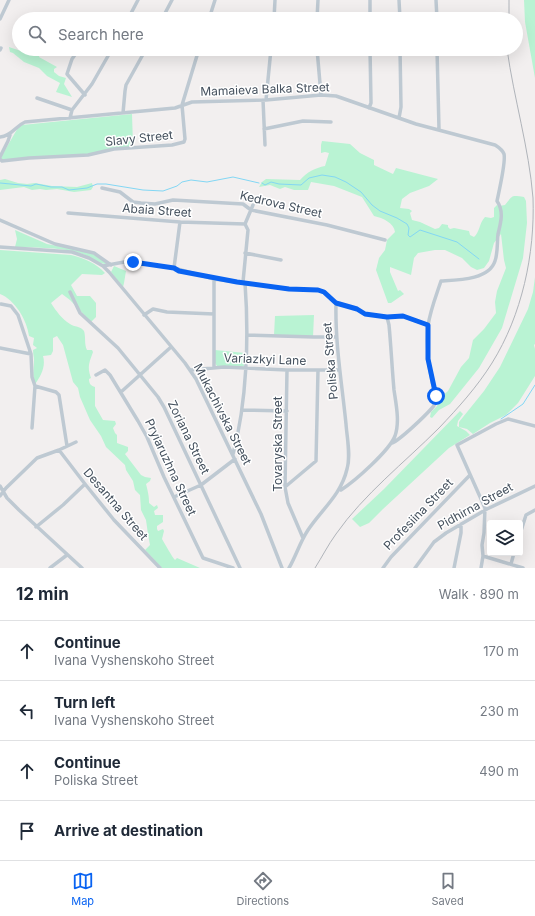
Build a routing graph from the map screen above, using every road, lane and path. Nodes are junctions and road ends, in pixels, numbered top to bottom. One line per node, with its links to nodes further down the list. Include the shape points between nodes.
1 (9, 0): 18 (street)
2 (138, 0): 10 (street)
3 (172, 0): 11 (street)
4 (214, 0): 12 (street)
5 (275, 0): 13 (street)
6 (318, 0): 14 (street)
7 (370, 0): 15 (street)
8 (399, 0): 16 (street)
9 (436, 0): 17 (street)
10 (132, 12)
11 (166, 12)
12 (211, 12)
13 (274, 12)
14 (317, 12)
15 (370, 12)
16 (400, 12)
17 (437, 12)
18 (0, 19)
19 (74, 56): 28 (street, via 66,74)
20 (108, 56): 28 (street)
21 (142, 56): 35 (street, via 126,85)
22 (197, 56): 32 (street, Slavy Street)
23 (270, 56): 31 (street)
24 (318, 56): 29 (street)
25 (370, 56): 33 (street)
26 (400, 56): 37 (street)
27 (437, 56): 40 (street)
28 (85, 94): 34 (street)
29 (321, 95): 31 (street, Mamaieva Balka Street); 33 (street, Mamaieva Balka Street, via 336,96)
30 (37, 98): 34 (street)
31 (265, 100): 32 (street, Mamaieva Balka Street, via 218,100); 39 (street)
32 (182, 105): 35 (street, Mamaieva Balka Street, via 175,108); 44 (street, Slavy Street, via 186,139 182,143 114,149 88,155 2,161)
33 (369, 108): 37 (street, Mamaieva Balka Street)
34 (72, 110): 36 (street)
35 (123, 113): 36 (street, Mamaieva Balka Street)
36 (70, 118): 41 (street, Mamaieva Balka Street, via 25,122)
37 (399, 118): 40 (street, Mamaieva Balka Street)
38 (331, 122): 39 (street, via 303,121)
39 (264, 129): 43 (street)
40 (439, 129): 67 (street, Mamaieva Balka Street, via 501,149 504,165 497,201 501,207 501,221 495,261 489,270 482,276 440,281)
41 (10, 134): 42 (street, Mamaieva Balka Street); 44 (street, Slavy Street)
42 (0, 137)
43 (265, 146)
44 (0, 158)
45 (102, 188): 47 (street, Kedrova Street, via 120,192 133,202 155,204 174,200 204,201 243,204)
46 (253, 205): 47 (street)
47 (251, 210): 51 (street); 52 (street, Kedrova Street)
48 (68, 213): 50 (street, Abaia Street)
49 (0, 220): 56 (street, via 54,244 94,252)
50 (180, 222): 51 (street, Abaia Street); 58 (street)
51 (245, 224): 54 (street, via 248,230)
52 (385, 240)
53 (0, 248): 57 (street, Mukachivska Street, via 72,252)
54 (246, 253): 55 (street); 60 (street)
55 (281, 260)
56 (111, 265): 57 (street); 58 (street, via 133,262)
57 (103, 266): 65 (street, Mukachivska Street)
58 (174, 268): 59 (street)
59 (214, 278): 60 (street); 64 (street)
60 (244, 282): 62 (street, via 318,290); 68 (street)
61 (70, 292): 80 (street, Zoriana Street, via 80,313 118,348)
62 (336, 303): 66 (street, via 365,314); 69 (street, Poliska Street)
63 (1, 304): 72 (street, via 11,306 18,315)
64 (214, 314): 65 (street, via 153,309); 73 (street)
65 (144, 315): 70 (street, Mukachivska Street)
66 (387, 317): 67 (street, via 403,316); 90 (street, via 396,407 396,429)
67 (428, 325): 90 (street, via 428,359 436,403)
68 (247, 335): 69 (street); 74 (street)
69 (337, 337): 78 (street, Poliska Street)
70 (171, 347): 75 (street, Mukachivska Street); 80 (street)
71 (0, 348): 72 (street)
72 (31, 354): 81 (street)
73 (214, 367): 74 (street, Variazkyi Lane); 75 (street, Variazkyi Lane)
74 (245, 368): 76 (street, Variazkyi Lane); 83 (street)
75 (190, 370): 88 (street, Mukachivska Street)
76 (287, 370): 77 (street, Variazkyi Lane); 84 (street, Tovaryska Street)
77 (318, 370): 78 (street, Variazkyi Lane); 100 (street, via 316,461)
78 (339, 370): 101 (street, Poliska Street, via 348,461)
79 (96, 375): 82 (street, Pryiaruzhna Street, via 106,371)
80 (140, 376): 82 (street); 97 (street, Zoriana Street, via 164,407)
81 (35, 386): 86 (street); 91 (street, via 59,395)
82 (121, 392): 104 (street, Pryiaruzhna Street, via 147,438)
83 (242, 410): 84 (street); 89 (street)
84 (287, 411): 100 (street, Tovaryska Street)
85 (535, 426): 95 (street, via 508,419 457,445)
86 (32, 428)
87 (76, 442): 91 (street)
88 (227, 442): 89 (street); 93 (street, Mukachivska Street)
89 (236, 442): 93 (street)
90 (392, 443): 101 (street, via 349,485)
91 (67, 446): 92 (street)
92 (59, 450): 96 (street, Desantna Street); 102 (street, via 37,458)
93 (233, 454): 94 (street, Mukachivska Street)
94 (235, 459): 97 (street); 115 (street, Mukachivska Street, via 267,526)
95 (470, 475): 106 (street); 122 (street, Profesiina Street, via 391,556)
96 (85, 484): 109 (street); 118 (street, Desantna Street, via 114,520)
97 (201, 485): 104 (street); 120 (street, Zoriana Street)
98 (0, 486): 102 (street)
99 (535, 486): 106 (street, Pidhirna Street)
100 (286, 487): 110 (street, Tovaryska Street, via 288,503)
101 (340, 490): 110 (street, Poliska Street)
102 (3, 492): 103 (street); 109 (street)
103 (0, 496)
104 (174, 497): 119 (street, Pryiaruzhna Street, via 203,558)
105 (535, 510): 108 (street, via 526,515)
106 (485, 511): 107 (street, Pidhirna Street); 112 (street)
107 (461, 524): 123 (street, Pidhirna Street, via 438,538); 124 (street)
108 (523, 524)
109 (36, 527): 111 (street)
110 (303, 538): 121 (street, Poliska Street)
111 (67, 555): 116 (street); 117 (street)
112 (483, 556): 114 (street); 125 (street)
113 (513, 556): 114 (street)
114 (511, 564): 126 (street)
115 (282, 567)
116 (50, 568)
117 (82, 568)
118 (160, 568)
119 (233, 568)
120 (240, 568)
121 (289, 568)
122 (384, 568)
123 (415, 568)
124 (454, 568)
125 (481, 568)
126 (523, 568)

